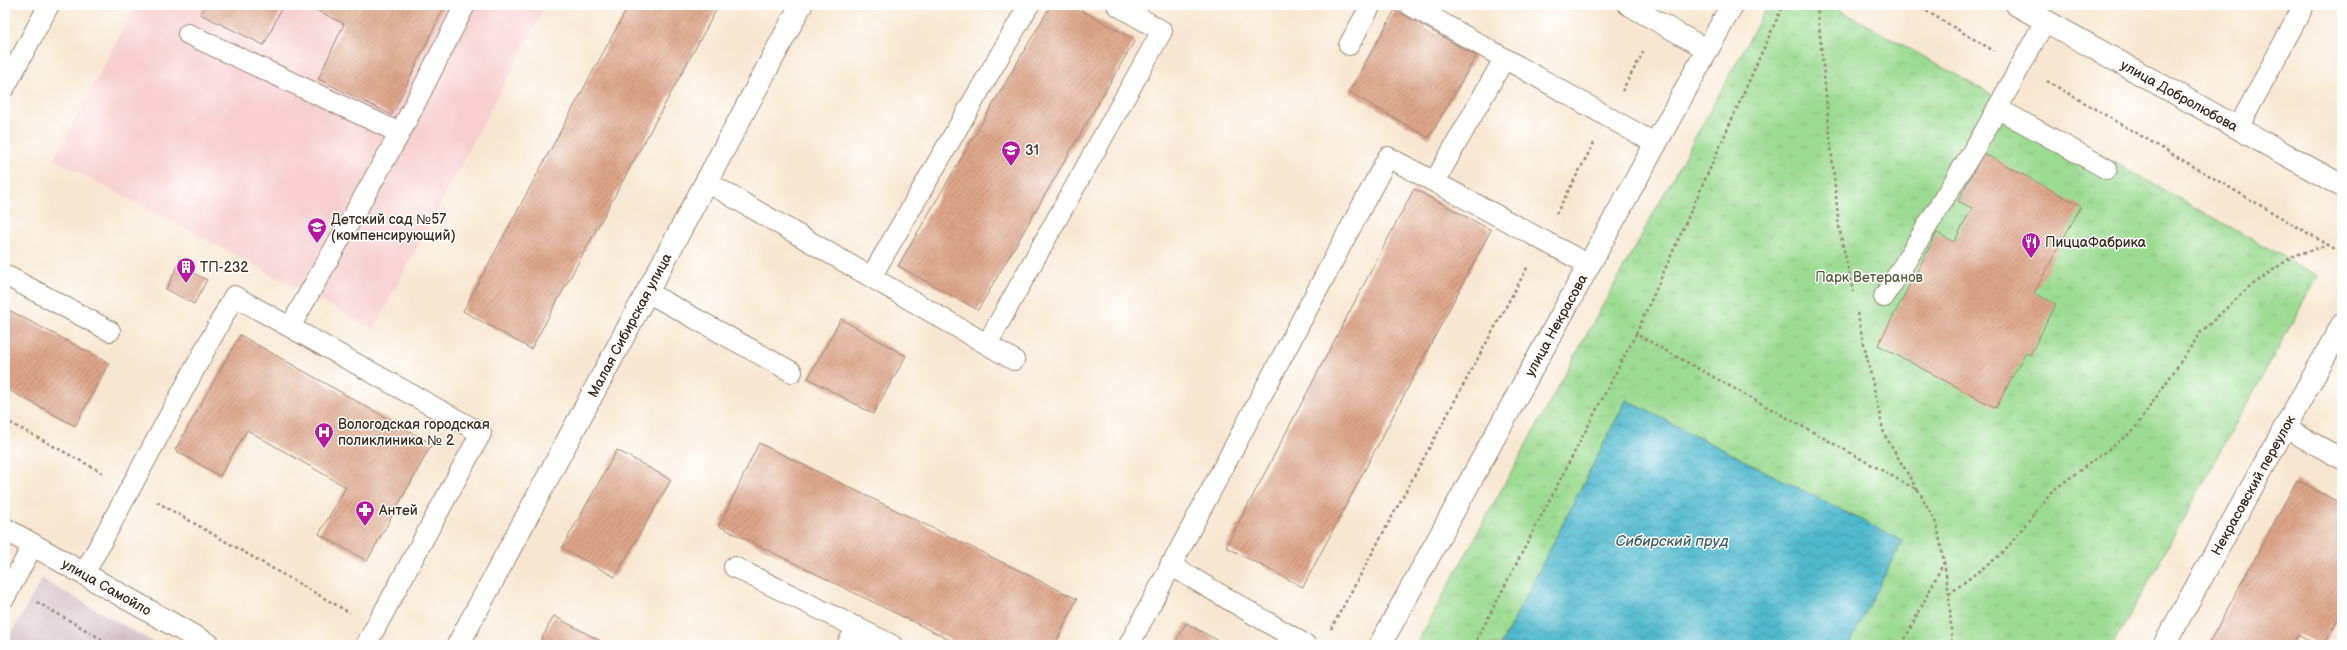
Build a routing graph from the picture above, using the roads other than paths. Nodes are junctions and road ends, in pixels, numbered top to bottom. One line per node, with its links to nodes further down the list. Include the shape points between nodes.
1 (49, 5): 17 (lane)
2 (465, 5): 20 (lane)
3 (801, 5): 24 (street, Малая Сибирская улица)
4 (1029, 5): 28 (lane)
5 (1117, 5): 34 (lane, via 1162,31)
6 (1371, 5): 14 (lane)
7 (1410, 5): 16 (lane)
8 (1628, 5): 15 (lane)
9 (1732, 5): 15 (street, улица Некрасова)
10 (2017, 5): 12 (street, улица Добролюбова)
11 (2304, 5): 19 (lane)
12 (2045, 21): 18 (lane); 19 (street, улица Добролюбова)
13 (188, 34): 20 (lane)
14 (1349, 45)
15 (1708, 50): 21 (street, улица Некрасова)
16 (1504, 59): 21 (lane); 23 (lane)
17 (5, 87)
18 (1997, 108): 22 (lane); 30 (lane)
19 (2238, 128): 25 (street, улица Добролюбова)
20 (400, 133): 32 (lane)
21 (1656, 144): 26 (street, улица Некрасова)
22 (2107, 168)
23 (1435, 181): 26 (lane); 41 (lane, via 1388,156)
24 (707, 182): 28 (lane); 29 (street, Малая Сибирская улица)
25 (2342, 186)
26 (1589, 265): 53 (street, улица Некрасова)
27 (5, 275): 33 (lane)
28 (871, 277): 34 (lane)
29 (647, 292): 36 (lane); 48 (street, Малая Сибирская улица)
30 (1884, 297)
31 (2342, 325): 37 (street, Некрасовский переулок)
32 (290, 327): 43 (lane, via 234,296); 47 (lane, via 481,433)
33 (110, 331)
34 (987, 344): 35 (lane)
35 (1014, 360)
36 (792, 372)
37 (2285, 428): 38 (lane); 54 (street, Некрасовский переулок)
38 (2342, 459)
39 (5, 529): 40 (street, улица Самойло)
40 (33, 545): 43 (street, улица Самойло); 44 (lane)
41 (1170, 565): 51 (lane); 52 (lane)
42 (734, 567): 45 (lane)
43 (84, 574): 46 (street, улица Самойло)
44 (8, 592)
45 (857, 627): 49 (lane); 50 (lane)
46 (209, 645)
47 (366, 645)
48 (458, 645)
49 (847, 645)
50 (892, 645)
51 (1129, 645)
52 (1306, 645)
53 (1380, 645)
54 (2164, 645)

